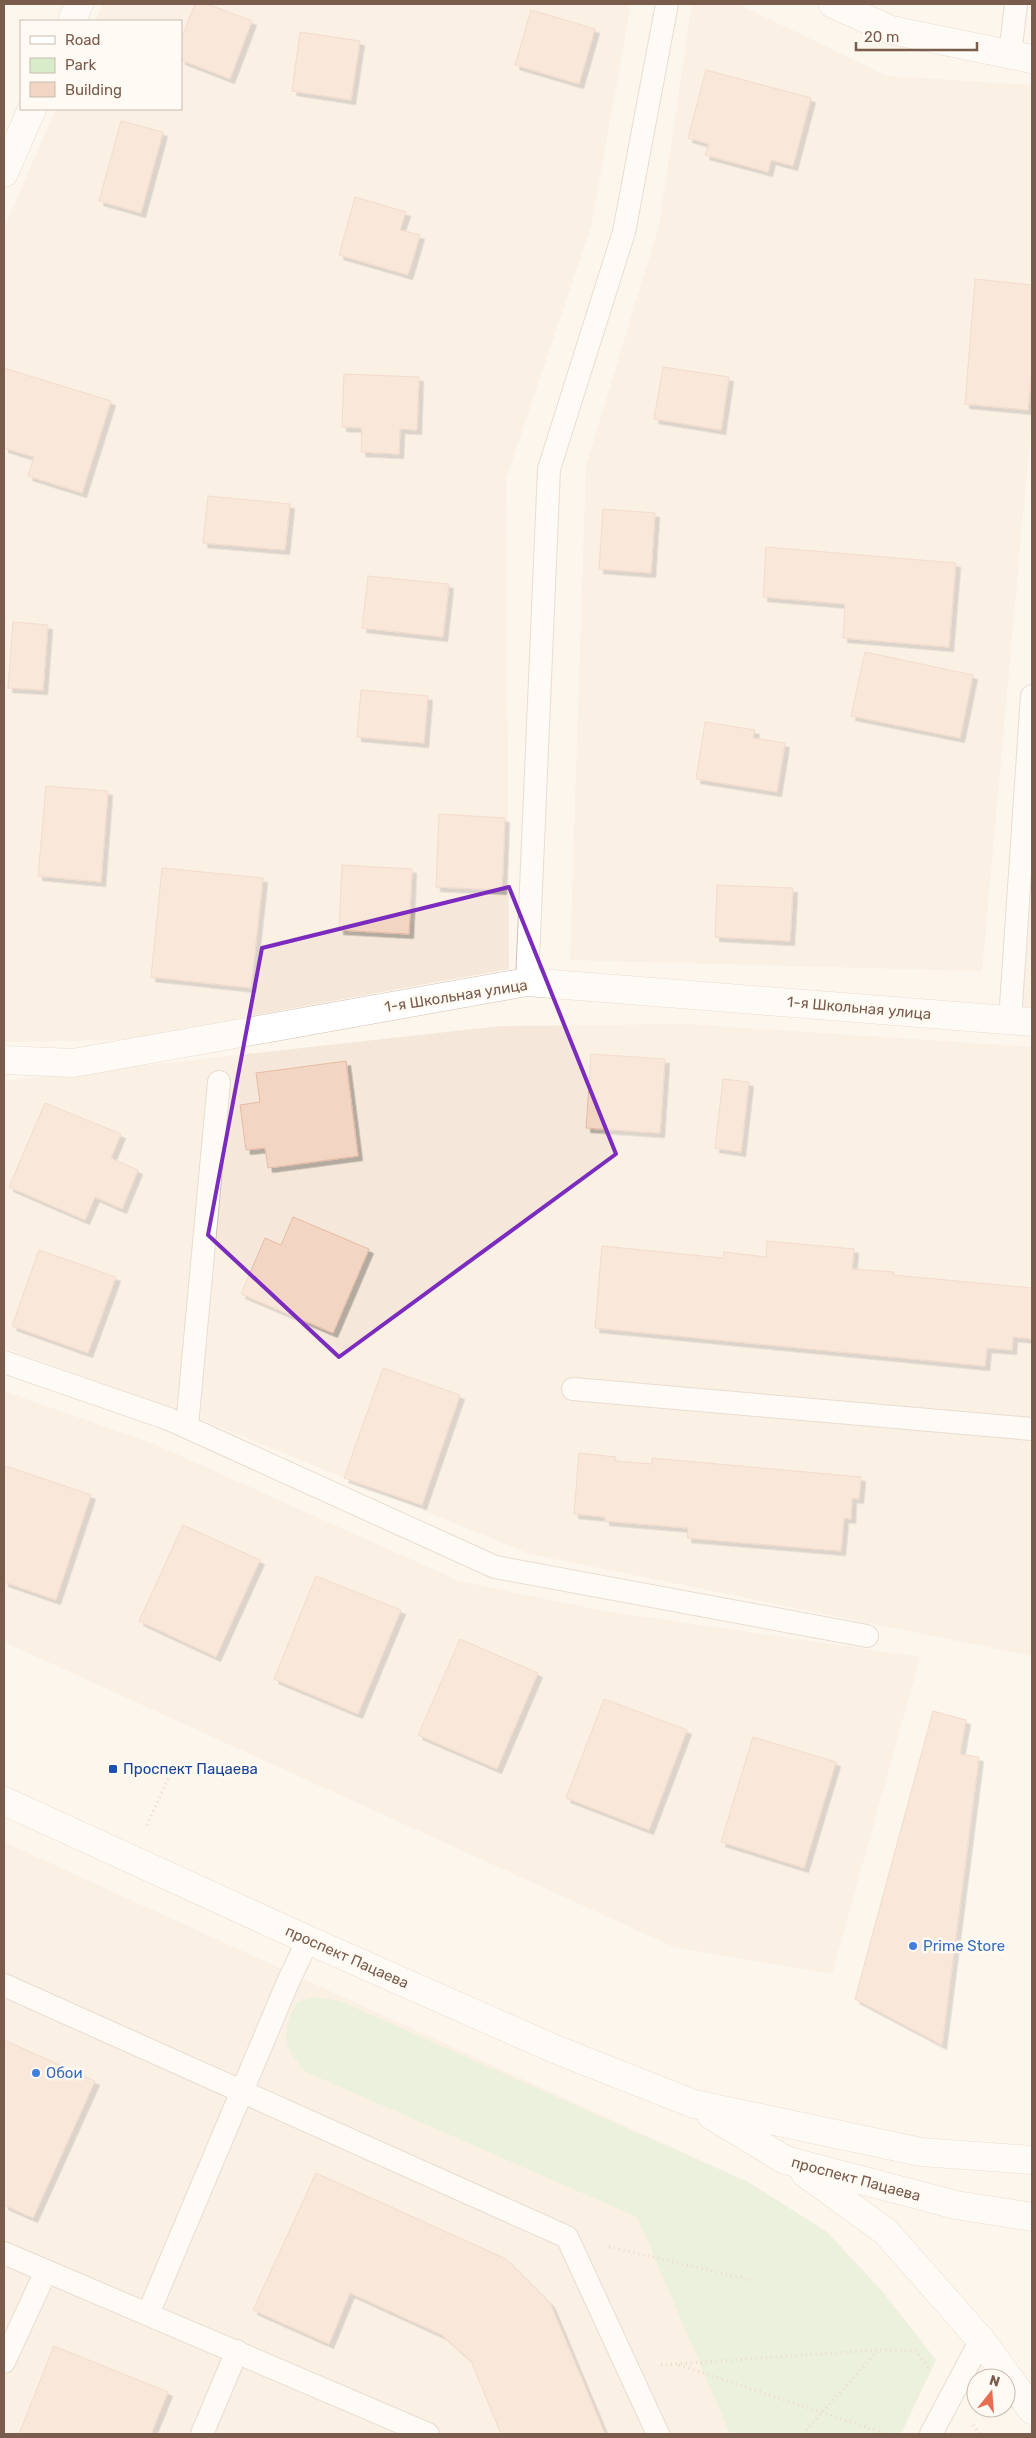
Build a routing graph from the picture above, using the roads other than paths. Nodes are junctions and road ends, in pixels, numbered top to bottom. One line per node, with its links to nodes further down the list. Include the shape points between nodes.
1 (80, 4): 5 (main road)
2 (667, 4): 10 (lane, via 624,232 549,469)
3 (833, 4): 6 (main road, via 891,30)
4 (1016, 4): 6 (lane)
5 (72, 20)
6 (1021, 57)
7 (32, 110): 8 (main road)
8 (4, 173)
9 (1032, 696): 11 (lane)
10 (527, 982): 11 (main road, 1-я Школьная улица); 12 (main road, 1-я Школьная улица, via 73,1063)
11 (1021, 1021)
12 (4, 1060)
13 (219, 1082): 16 (lane)
14 (4, 1362): 16 (lane)
15 (572, 1389): 17 (lane)
16 (187, 1426): 18 (lane, via 495,1567)
17 (1032, 1429)
18 (867, 1636)
19 (4, 1801): 20 (main road, проспект Пацаева)
20 (308, 1940): 22 (lane); 23 (main road, проспект Пацаева, via 557,2050)
21 (4, 1985): 22 (lane)
22 (243, 2090): 29 (lane); 36 (lane, via 567,2237)
23 (694, 2104): 24 (main road, проспект Пацаева); 25 (main road, проспект Пацаева, via 920,2152)
24 (785, 2160): 26 (main road, проспект Пацаева, via 956,2206); 30 (main road, via 886,2232)
25 (1032, 2160)
26 (1032, 2217)
27 (4, 2253): 28 (lane)
28 (46, 2271): 29 (lane); 32 (lane)
29 (148, 2314): 31 (lane)
30 (981, 2340): 33 (main road); 37 (lane)
31 (237, 2352): 34 (lane); 35 (lane)
32 (4, 2362)
33 (1032, 2410)
34 (202, 2434)
35 (428, 2434)
36 (658, 2434)
37 (930, 2434)

